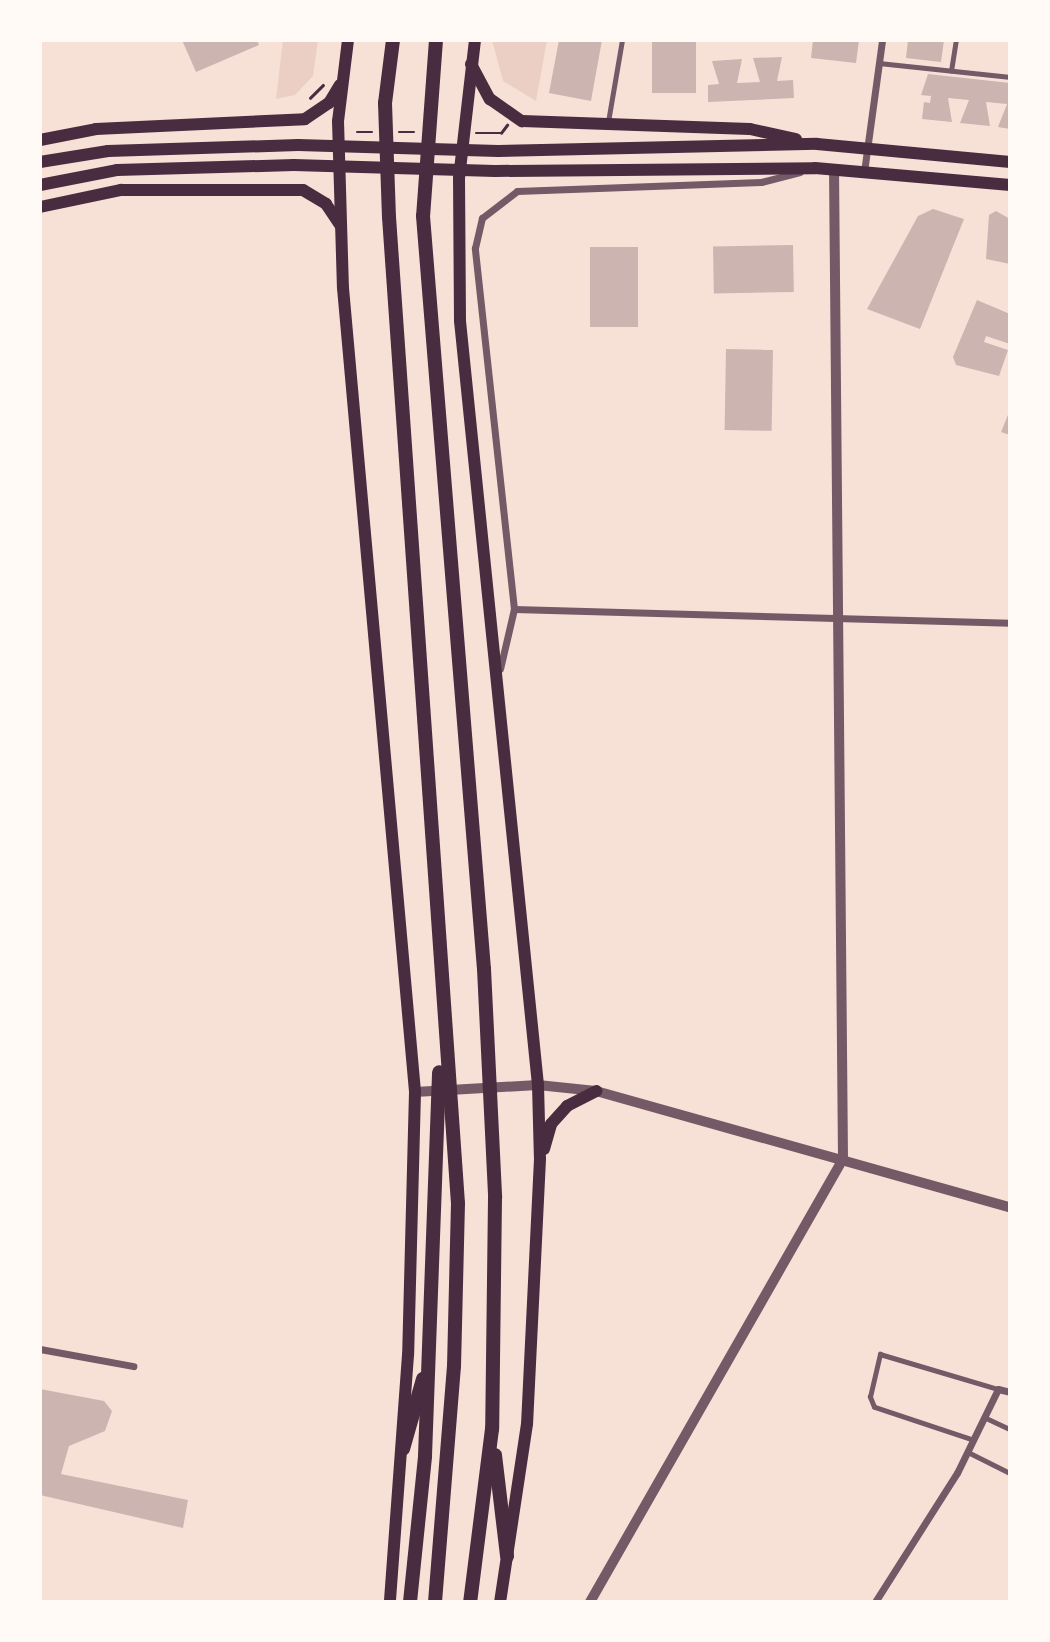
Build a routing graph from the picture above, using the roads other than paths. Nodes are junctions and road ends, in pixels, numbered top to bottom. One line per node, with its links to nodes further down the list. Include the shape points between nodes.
1 (348, 40): 12 (main road)
2 (393, 40): 30 (highway, via 385,103 389,217)
3 (436, 40): 43 (highway, via 423,216 484,969 495,1198)
4 (475, 40): 9 (main road)
5 (622, 40): 13 (lane)
6 (883, 40): 8 (street)
7 (956, 40): 10 (lane)
8 (879, 63): 10 (lane); 16 (street)
9 (471, 64): 13 (main road, via 508,116); 29 (main road, via 459,178 458,277)
10 (951, 71): 11 (lane)
11 (1010, 77)
12 (343, 79): 14 (main road, via 329,103 305,119 96,129); 25 (main road)
13 (608, 125): 15 (main road, via 750,130)
14 (40, 140)
15 (817, 144): 16 (main road); 17 (main road, via 498,151 298,145 108,151)
16 (867, 149): 18 (main road); 21 (street)
17 (40, 162)
18 (1010, 162)
19 (816, 168): 20 (main road); 22 (main road, via 495,171 294,165 117,170); 26 (street, via 761,182 517,191 482,218 475,248)
20 (834, 170): 21 (main road); 27 (street)
21 (864, 172): 23 (main road)
22 (40, 186)
23 (1010, 186)
24 (40, 207): 25 (main road, via 121,190 303,190 326,204)
25 (342, 228): 33 (main road)
26 (514, 609): 27 (street); 29 (street)
27 (838, 619): 28 (street); 35 (street)
28 (1010, 623)
29 (496, 684): 31 (main road)
30 (442, 1016): 38 (highway); 52 (highway, via 458,1203 454,1366)
31 (538, 1085): 32 (street); 33 (street); 34 (main road)
32 (596, 1091): 34 (main road, via 567,1106 551,1124); 35 (street)
33 (415, 1092): 46 (main road)
34 (540, 1159): 49 (main road, via 527,1424)
35 (843, 1159): 36 (street); 55 (street)
36 (1010, 1207)
37 (40, 1349): 39 (street)
38 (428, 1361): 46 (highway); 51 (highway, via 425,1456)
39 (133, 1366)
40 (998, 1389): 41 (street); 42 (street); 45 (lane, via 880,1354 870,1397 874,1407)
41 (1010, 1392)
42 (984, 1417): 44 (lane); 45 (street)
43 (492, 1429): 49 (highway); 53 (highway)
44 (1010, 1429)
45 (973, 1440): 47 (street)
46 (403, 1449): 50 (main road)
47 (967, 1452): 48 (lane); 56 (street)
48 (1010, 1473)
49 (507, 1556): 54 (main road)
50 (390, 1602)
51 (410, 1602)
52 (435, 1602)
53 (470, 1602)
54 (500, 1602)
55 (590, 1602)
56 (875, 1602)

